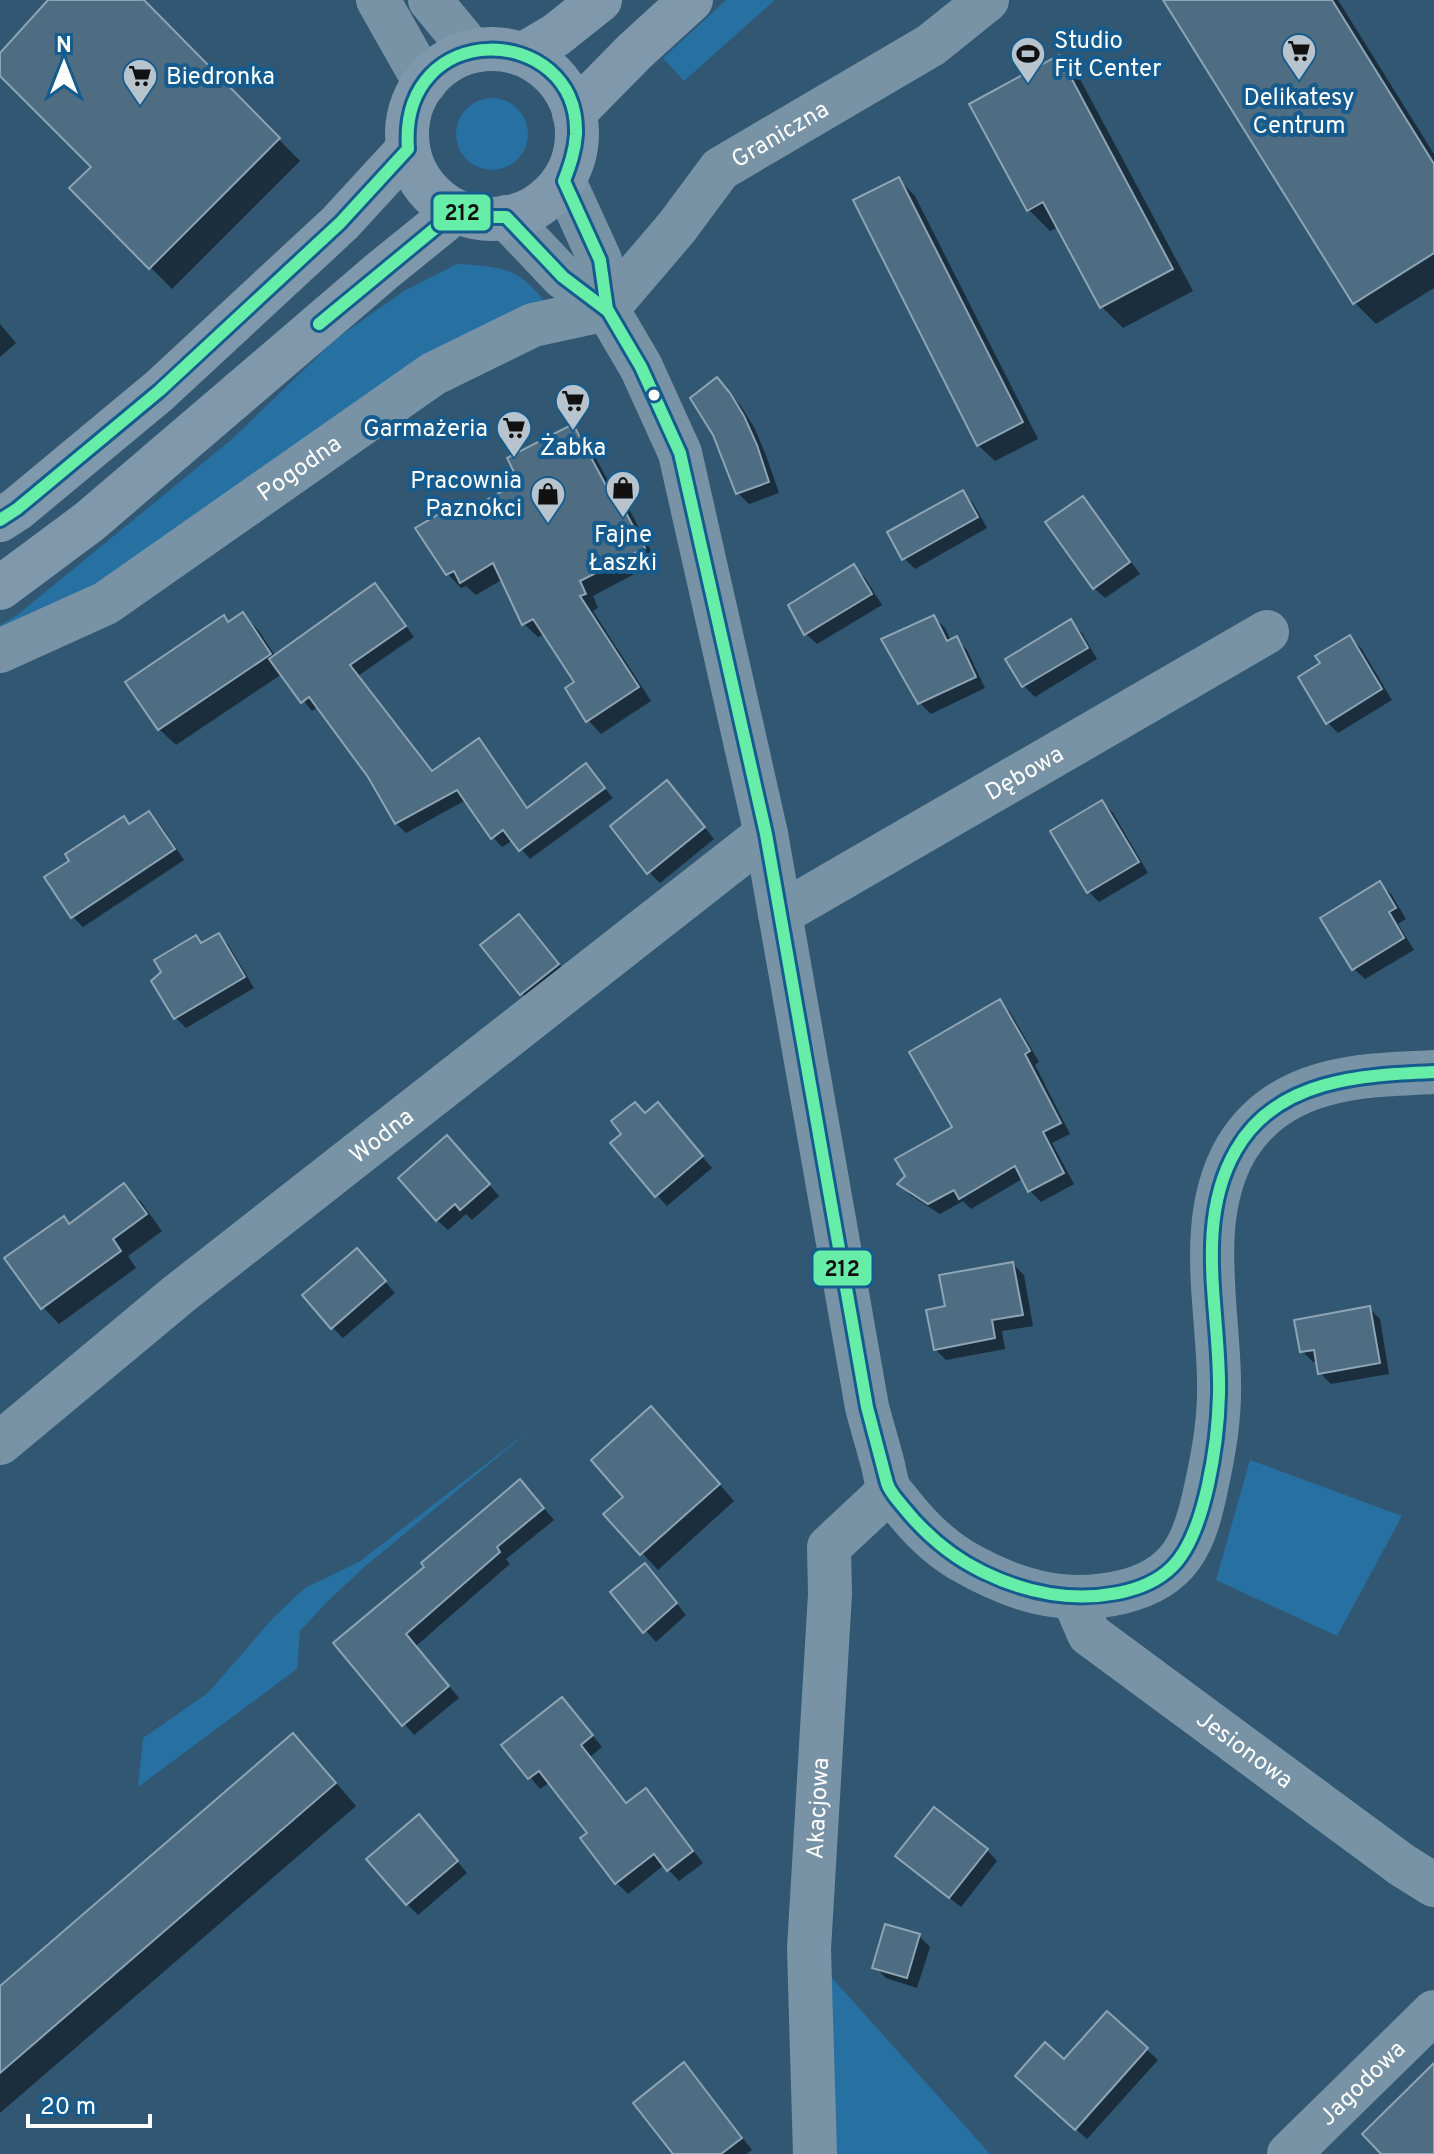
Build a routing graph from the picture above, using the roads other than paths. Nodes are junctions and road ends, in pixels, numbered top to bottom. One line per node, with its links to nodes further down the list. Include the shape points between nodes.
1 (378, 0): 8 (street)
2 (430, 0): 6 (street)
3 (600, 0): 7 (main road)
4 (691, 0): 9 (main road)
5 (987, 0): 14 (street, Graniczna, via 931,45 720,169)
6 (472, 51): 7 (main road); 8 (main road, via 445,62)
7 (524, 54): 9 (main road, via 553,73)
8 (425, 83): 10 (main road, via 410,109)
9 (574, 113): 11 (main road, via 576,150)
10 (408, 149): 12 (main road, via 419,179); 15 (main road, via 340,223 159,391)
11 (564, 181): 13 (main road, via 528,211); 14 (street, via 600,260)
12 (456, 211): 13 (main road, via 488,219); 16 (main road, via 90,521)
13 (506, 217): 14 (street, via 563,277)
14 (607, 309): 18 (street, Pogodna, via 533,325 433,374 106,603); 19 (street, via 641,367 680,453)
15 (0, 520)
16 (0, 588)
17 (1267, 632): 20 (street, Dębowa)
18 (0, 651)
19 (766, 834): 20 (street); 22 (street, Wodna, via 179,1294)
20 (780, 914): 23 (street, via 867,1407)
21 (1434, 1072): 24 (street, via 1334,1080 1304,1091 1277,1104 1236,1149 1213,1228 1218,1432 1192,1541 1174,1567 1143,1587)
22 (0, 1443)
23 (890, 1490): 24 (street, via 944,1550 1013,1585); 27 (street, Akacjowa, via 829,1547 809,1949)
24 (1074, 1599): 25 (street, Jesionowa, via 1089,1634)
25 (1434, 1885)
26 (1434, 2012): 28 (street, Jagodowa)
27 (815, 2154)
28 (1289, 2154)

